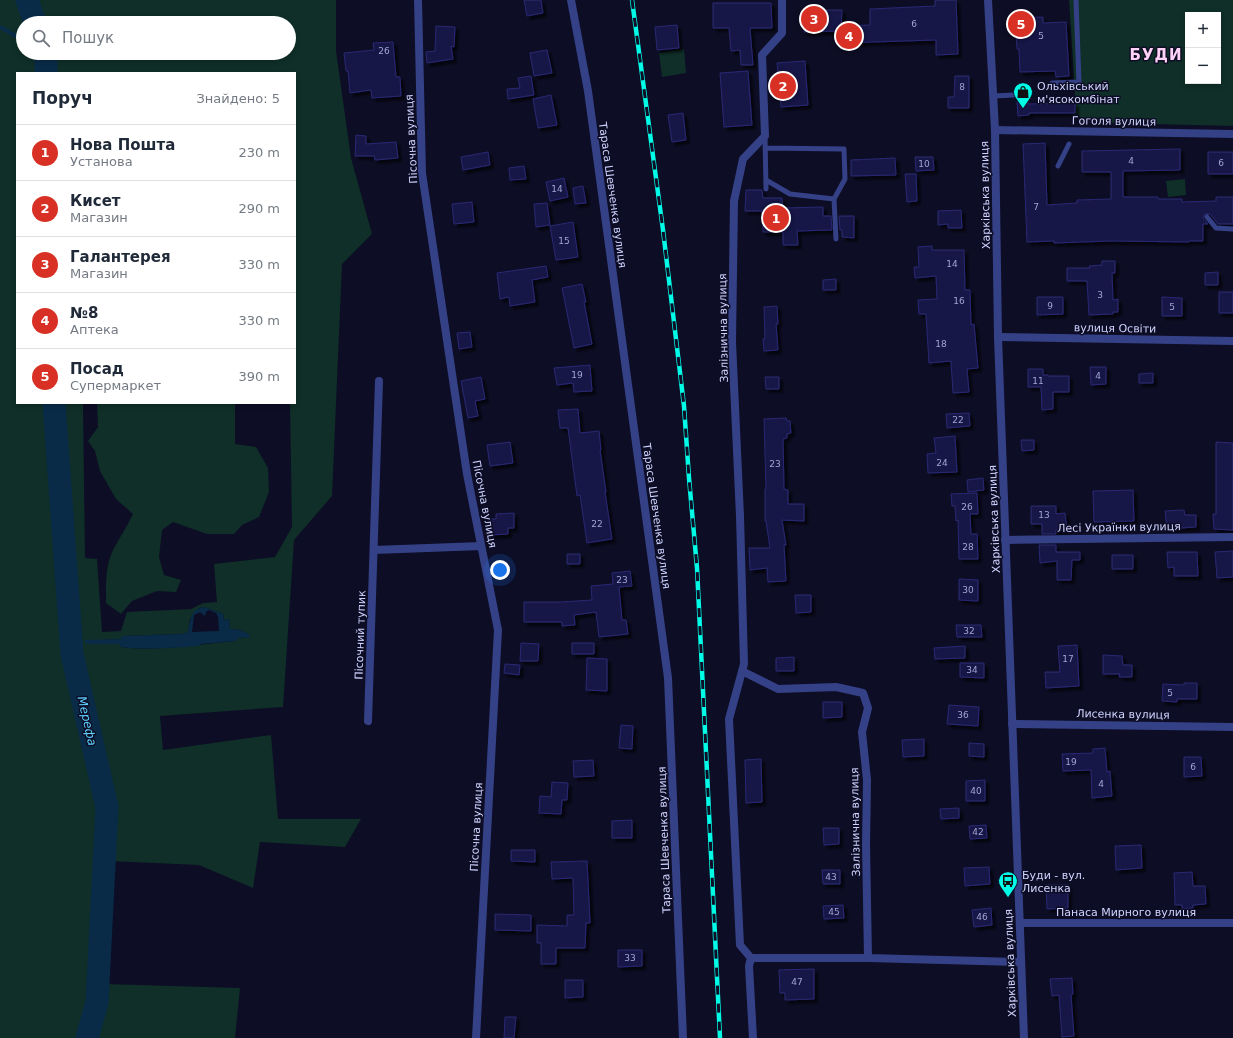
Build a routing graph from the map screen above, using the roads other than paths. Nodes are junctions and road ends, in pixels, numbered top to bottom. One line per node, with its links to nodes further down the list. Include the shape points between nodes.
1 (418, 0): 26 (street, Пісочна вулиця, via 422,173 467,474)
2 (571, 0): 38 (street, Тараса Шевченка вулиця, via 588,91 668,678)
3 (782, 0): 11 (street, via 782,33 762,55)
4 (988, 0): 8 (street, Харківська вулиця)
5 (1076, 0): 6 (lane, via 1079,82)
6 (1052, 83)
7 (1014, 95): 8 (lane)
8 (993, 96): 9 (street, Харківська вулиця)
9 (995, 130): 10 (street, Гоголя вулиця); 21 (street, Харківська вулиця)
10 (1233, 134)
11 (765, 136): 13 (lane); 28 (street, Залізнична вулиця, via 743,159 734,201 732,342 740,516 744,664)
12 (1069, 144): 14 (lane)
13 (765, 148): 15 (lane); 17 (lane, via 844,149 845,179)
14 (1058, 166)
15 (766, 180): 16 (lane); 17 (lane, via 790,194)
16 (766, 189)
17 (834, 199): 20 (lane)
18 (1207, 217): 19 (lane, via 1216,228)
19 (1233, 229)
20 (836, 239)
21 (998, 337): 22 (street, вулиця Освіти); 25 (street, Харківська вулиця)
22 (1233, 341)
23 (379, 381): 27 (street, Пісочний тупик)
24 (1233, 537): 25 (street, Лесі Українки вулиця)
25 (1005, 540): 30 (street, Харківська вулиця)
26 (481, 546): 27 (street); 37 (street, Пісочна вулиця, via 498,630)
27 (374, 550): 29 (street, Пісочний тупик)
28 (742, 671): 34 (street, Залізнична вулиця, via 729,719 740,945); 35 (street, Залізнична вулиця, via 778,689 836,687 863,692 868,708 862,732 868,780)
29 (368, 721)
30 (1012, 724): 31 (street, Лисенка вулиця); 32 (street, Харківська вулиця)
31 (1233, 727)
32 (1020, 923): 33 (street, Панаса Мирного вулиця); 36 (street, Харківська вулиця)
33 (1233, 923)
34 (751, 958): 35 (street); 39 (street, via 749,966)
35 (868, 958): 36 (street)
36 (1021, 962): 40 (street, Харківська вулиця)
37 (476, 1038)
38 (683, 1038)
39 (753, 1038)
40 (1024, 1038)

